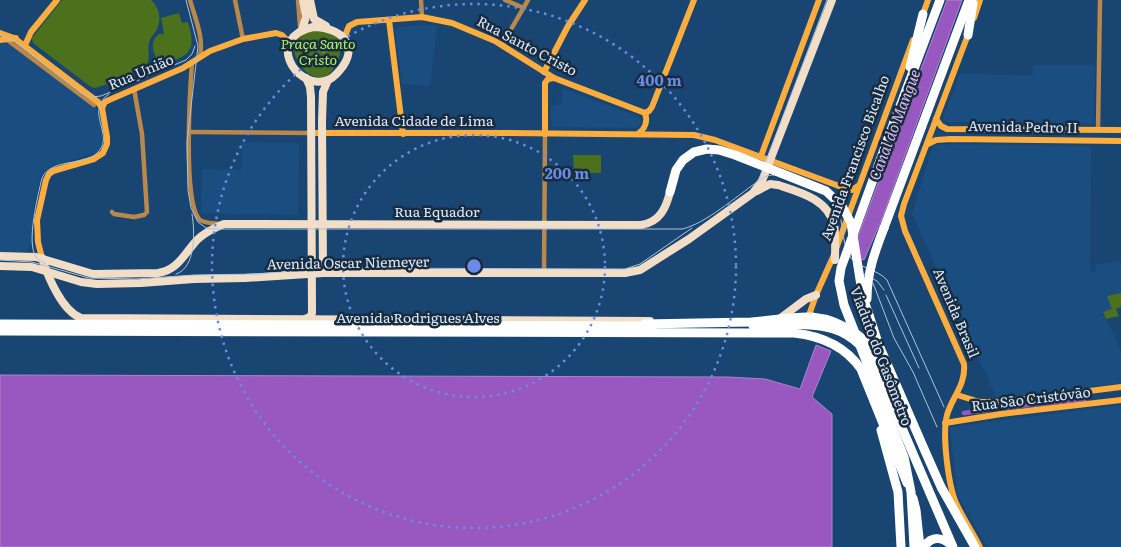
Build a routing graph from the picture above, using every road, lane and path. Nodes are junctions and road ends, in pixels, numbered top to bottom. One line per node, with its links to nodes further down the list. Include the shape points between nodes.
1 (190, 0): 36 (street, via 200,37)
2 (235, 0): 31 (street)
3 (298, 0): 26 (street)
4 (303, 0): 26 (main road, via 306,19)
5 (310, 0): 24 (main road, via 314,19)
6 (421, 0): 22 (street)
7 (504, 0): 20 (street)
8 (528, 0): 20 (street)
9 (585, 0): 38 (main road)
10 (694, 0): 47 (main road, via 652,107)
11 (819, 0): 63 (main road)
12 (832, 0): 64 (main road)
13 (928, 0): 21 (main road, Avenida Francisco Bicalho)
14 (940, 0): 43 (highway, Avenida Francisco Bicalho)
15 (969, 0): 83 (highway, bridge, via 871,264)
16 (973, 0): 28 (highway)
17 (980, 0): 28 (main road)
18 (1100, 0): 51 (street)
19 (52, 2): 25 (main road)
20 (524, 8): 35 (street)
21 (923, 14): 43 (highway); 65 (main road, Avenida Francisco Bicalho)
22 (422, 17): 23 (main road, Rua Santo Cristo); 35 (main road, Rua Santo Cristo, via 461,26)
23 (389, 20): 30 (main road, Rua Santo Cristo, via 354,22); 56 (main road)
24 (328, 27): 26 (main road, via 313,27); 30 (main road)
25 (31, 32): 29 (main road); 34 (main road)
26 (299, 32): 33 (main road)
27 (0, 33): 29 (main road)
28 (968, 35): 48 (main road)
29 (14, 38): 32 (main road); 34 (main road); 46 (main road)
30 (344, 38): 41 (main road, via 348,48 347,60)
31 (243, 39): 33 (main road, via 276,33); 36 (main road)
32 (3, 40): 45 (street)
33 (289, 42): 39 (main road, via 290,61)
34 (26, 43): 44 (main road)
35 (502, 45): 38 (main road, Rua Santo Cristo)
36 (200, 56): 37 (main road)
37 (192, 62): 42 (main road, Rua União); 53 (street)
38 (544, 72): 40 (main road, Rua Santo Cristo)
39 (306, 78): 41 (main road, via 319,82); 54 (main road, via 310,91)
40 (554, 78): 47 (main road, Rua Santo Cristo); 57 (main road, via 546,83)
41 (328, 80): 55 (main road, via 323,92)
42 (134, 89): 44 (main road, Rua União); 68 (street, via 142,134 147,212 134,217)
43 (906, 89): 49 (highway, Avenida Francisco Bicalho)
44 (106, 102): 46 (main road, Rua União)
45 (94, 105)
46 (102, 108): 75 (main road, via 107,140 103,152 53,171 47,177 38,220)
47 (645, 113): 58 (main road, via 645,125)
48 (936, 119): 50 (main road); 62 (main road)
49 (894, 122): 81 (highway, Viaduto do Gasômetro, bridge, via 845,253)
50 (947, 128): 51 (main road, Avenida Pedro II); 59 (main road, via 941,133)
51 (1098, 130): 52 (main road, Avenida Pedro II); 60 (main road)
52 (1121, 130)
53 (189, 132): 54 (street, Avenida Cidade de Lima); 69 (street, via 191,190 197,214 204,222)
54 (311, 133): 55 (main road, Avenida Cidade de Lima); 70 (main road)
55 (322, 133): 56 (main road, Avenida Cidade de Lima); 71 (main road)
56 (403, 134): 57 (main road, Avenida Cidade de Lima)
57 (545, 134): 58 (main road, Avenida Cidade de Lima); 72 (street)
58 (638, 134): 63 (main road, Avenida Cidade de Lima, via 700,136)
59 (946, 139): 60 (main road, Avenida Pedro II); 62 (main road, Avenida Pedro II, via 934,140)
60 (1098, 140): 61 (main road, Avenida Pedro II)
61 (1121, 141)
62 (927, 145): 96 (main road, Avenida Brasil, via 901,216 964,364)
63 (760, 156): 64 (main road, Avenida Cidade de Lima)
64 (771, 160): 65 (main road, Avenida Cidade de Lima, via 847,189); 67 (main road)
65 (858, 186): 82 (main road, Avenida Francisco Bicalho)
66 (670, 192): 72 (main road, Rua Equador, via 663,211 647,224); 83 (highway, bridge, via 676,170 683,160 694,152 707,149 735,155 826,191 842,206 852,226)
67 (753, 193): 80 (main road, Avenida Oscar Niemeyer, via 642,269 634,272); 81 (main road, bridge, via 768,185 778,185 821,204 829,213 834,227)
68 (112, 212)
69 (224, 224): 70 (main road, Rua Equador); 75 (main road, Rua Equador, via 205,233 180,262 164,272 89,273)
70 (311, 224): 71 (main road, Rua Equador); 78 (main road)
71 (322, 224): 72 (main road, Rua Equador); 79 (main road)
72 (545, 225): 80 (street)
73 (0, 256): 74 (main road, Rua Equador)
74 (31, 256): 75 (main road, Rua Equador); 77 (main road)
75 (42, 258): 77 (main road)
76 (0, 266): 77 (main road, Avenida Oscar Niemeyer)
77 (46, 271): 78 (main road, Avenida Oscar Niemeyer, via 97,284); 84 (main road, Avenida Rodrigues Alves, via 68,310 81,318)
78 (311, 273): 79 (main road, Avenida Oscar Niemeyer); 85 (main road, via 312,313)
79 (324, 273): 80 (main road, Avenida Oscar Niemeyer)
80 (544, 273)
81 (839, 281): 102 (highway, Viaduto do Gasômetro, bridge, via 844,305 904,457 912,499)
82 (816, 294): 86 (main road, Avenida Francisco Bicalho); 89 (main road)
83 (868, 312): 93 (highway, bridge)
84 (194, 319): 85 (main road, Avenida Rodrigues Alves); 88 (main road)
85 (304, 319): 89 (main road, Avenida Rodrigues Alves)
86 (804, 323): 90 (highway, Avenida Rodrigues Alves); 105 (highway, Avenida Rodrigues Alves, via 838,331 857,342 872,360)
87 (0, 324): 88 (highway, Avenida Rodrigues Alves)
88 (185, 324): 91 (highway, Avenida Rodrigues Alves)
89 (774, 324): 90 (main road, Avenida Rodrigues Alves)
90 (790, 324): 91 (highway, Avenida Rodrigues Alves)
91 (610, 326): 93 (highway, bridge, via 752,322 803,317 823,319 863,339)
92 (0, 331): 94 (highway, Avenida Rodrigues Alves, via 794,333 834,343 854,358)
93 (890, 372): 106 (highway, via 941,487)
94 (869, 384): 101 (highway, via 898,492); 103 (highway, via 912,494)
95 (1119, 389): 98 (main road, Rua São Cristóvão)
96 (957, 395): 98 (main road, Rua São Cristóvão, via 980,402); 100 (main road, Avenida Brasil)
97 (1121, 400): 99 (main road, Rua São Cristóvão)
98 (1002, 402): 99 (main road, via 994,408)
99 (1001, 414): 100 (main road, Rua São Cristóvão)
100 (945, 423): 107 (main road, Avenida Brasil, via 956,502)
101 (903, 547)
102 (914, 547)
103 (920, 547)
104 (924, 547): 105 (highway, via 935,538 947,541)
105 (953, 547)
106 (975, 547)
107 (980, 547)

